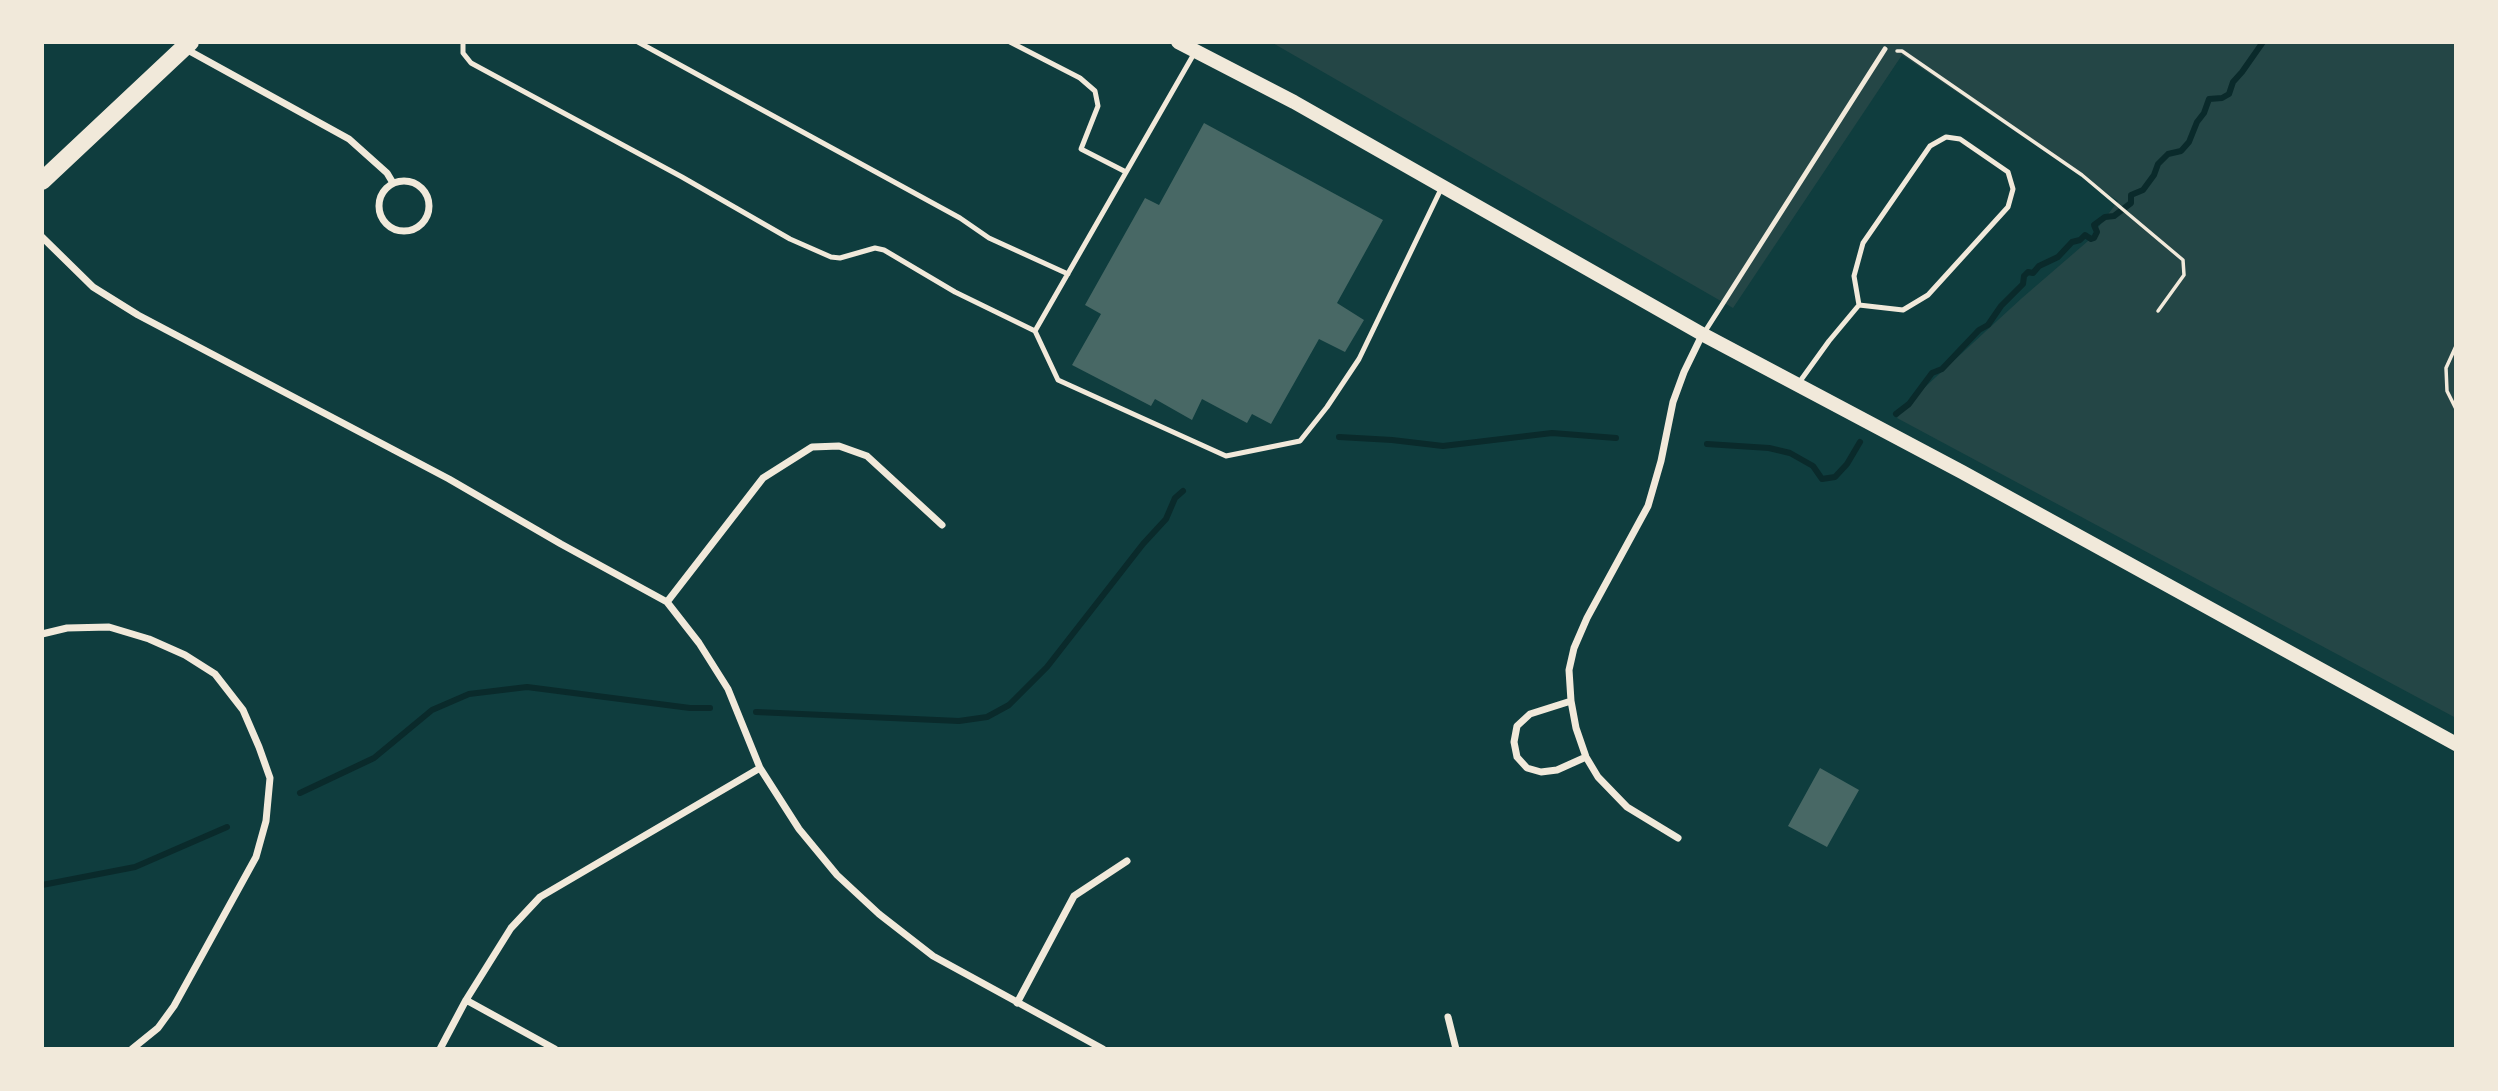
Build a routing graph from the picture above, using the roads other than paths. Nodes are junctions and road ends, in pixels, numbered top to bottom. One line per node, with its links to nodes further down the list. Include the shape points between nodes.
1 (463, 42): 15 (lane, via 463,53 471,63 790,239 831,257 884,250)
2 (638, 42): 13 (lane, via 989,238)
3 (1010, 42): 8 (lane, via 1080,78 1095,91 1098,106 1081,149)
4 (1178, 42): 7 (main road)
5 (186, 45): 9 (main road); 10 (street, via 349,139)
6 (1885, 50): 16 (lane)
7 (1196, 51): 8 (lane); 11 (main road)
8 (1126, 172): 13 (lane)
9 (42, 181)
10 (393, 183): 10 (street, via 380,198 382,217 396,230 415,229 429,214 428,194 413,181)
11 (1442, 187): 15 (lane, via 1359,359 1300,441 1226,456 1058,380); 16 (main road)
12 (42, 237): 19 (street, via 93,287 138,314)
13 (1068, 274): 15 (lane)
14 (1860, 305): 14 (lane, via 1854,276 1863,243 1930,146 1946,136 1960,139 2008,172 2013,189 2008,207 1928,295 1903,310); 17 (lane)
15 (1035, 331)
16 (1702, 334): 17 (main road); 21 (street, via 1673,402 1648,506 1574,648 1569,670)
17 (1798, 384): 22 (main road)
18 (942, 525): 19 (street, via 867,456 839,446 813,447 763,478)
19 (667, 602): 24 (street, via 728,689)
20 (42, 634): 30 (street, via 109,627 185,655 215,674 243,710 270,778 266,821 256,857 174,1006 158,1028)
21 (1571, 701): 23 (street); 23 (street, via 1530,714 1517,726 1517,757 1527,768 1541,772)
22 (2456, 744)
23 (1586, 757): 25 (street, via 1627,807)
24 (760, 768): 27 (street, via 540,897 511,928); 28 (street, via 799,829 837,875 879,914 933,956)
25 (1678, 838)
26 (1128, 861): 28 (street, via 1074,896)
27 (466, 1000): 31 (street); 32 (street)
28 (1017, 1003): 33 (street)
29 (1448, 1017): 34 (street)
30 (132, 1049)
31 (440, 1049)
32 (555, 1049)
33 (1103, 1049)
34 (1456, 1049)

